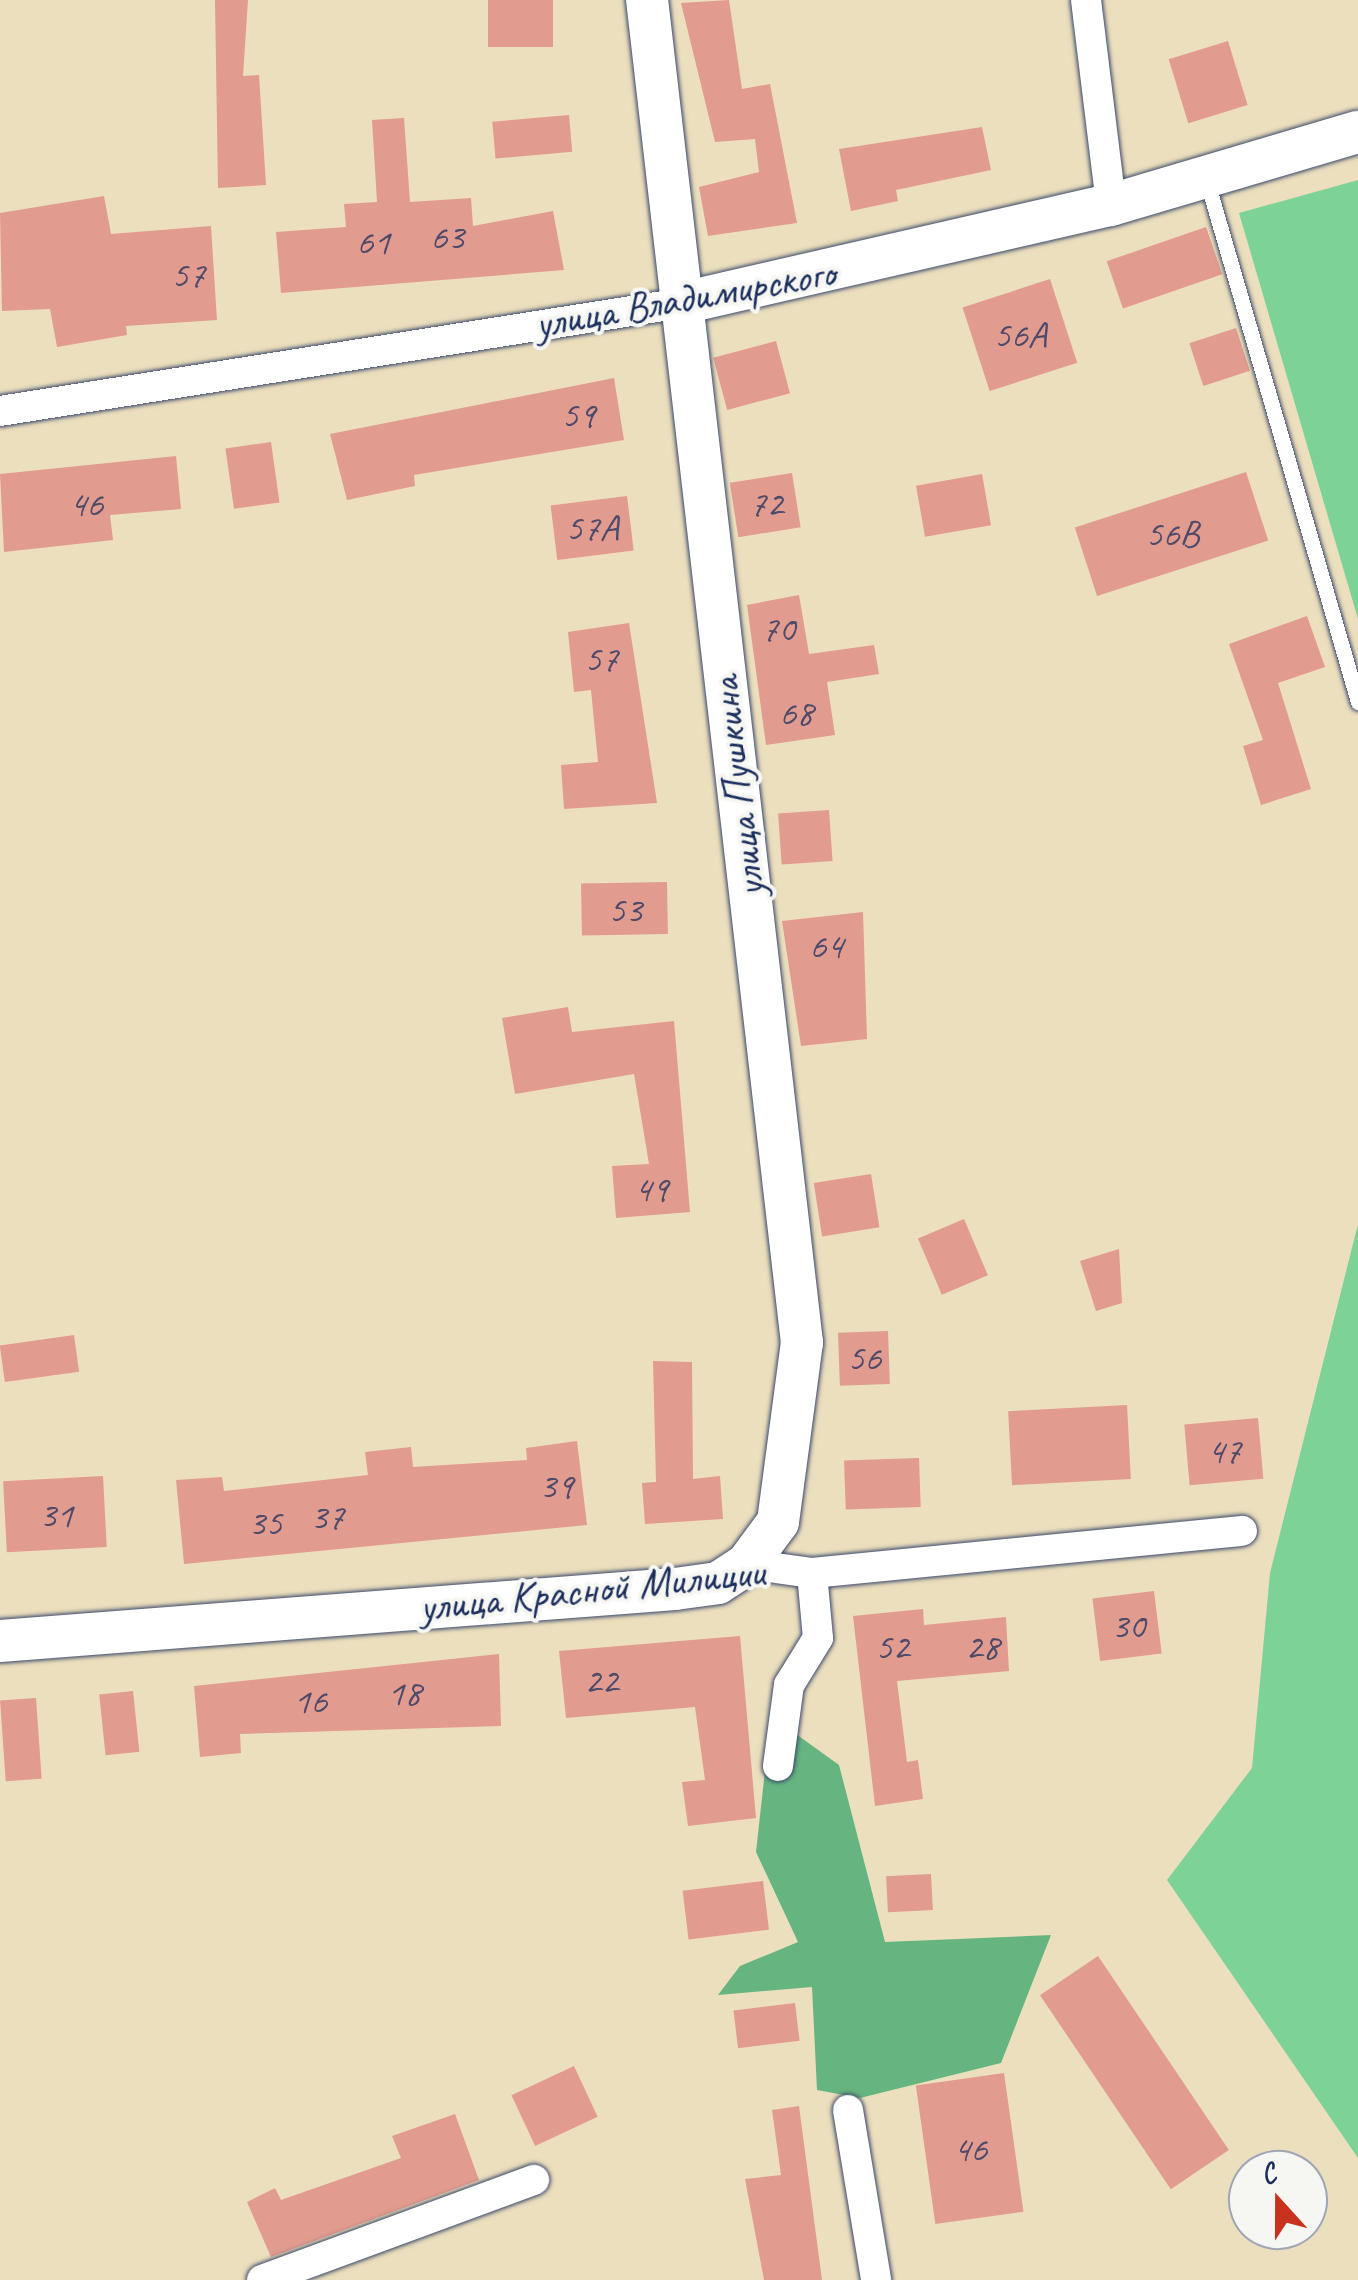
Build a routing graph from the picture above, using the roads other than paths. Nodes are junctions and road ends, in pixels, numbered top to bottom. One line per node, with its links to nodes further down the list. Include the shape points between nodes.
1 (647, 0): 6 (street, улица Пушкина)
2 (1086, 0): 5 (street)
3 (1358, 132): 4 (street, улица Владимирского)
4 (1206, 177): 5 (street, улица Владимирского); 8 (lane)
5 (1111, 204): 6 (street, улица Владимирского)
6 (682, 303): 7 (street, улица Владимирского); 10 (street, улица Пушкина, via 802,1343 778,1522)
7 (0, 411)
8 (1358, 702)
9 (1242, 1531): 11 (street, улица Красной Милиции)
10 (747, 1564): 11 (street, улица Красной Милиции); 12 (street, улица Красной Милиции, via 718,1582 675,1589)
11 (812, 1573): 13 (street, via 818,1638 790,1685)
12 (0, 1641)
13 (778, 1766)
14 (848, 2110): 17 (street)
15 (534, 2180): 16 (street)
16 (262, 2280)
17 (876, 2280)

